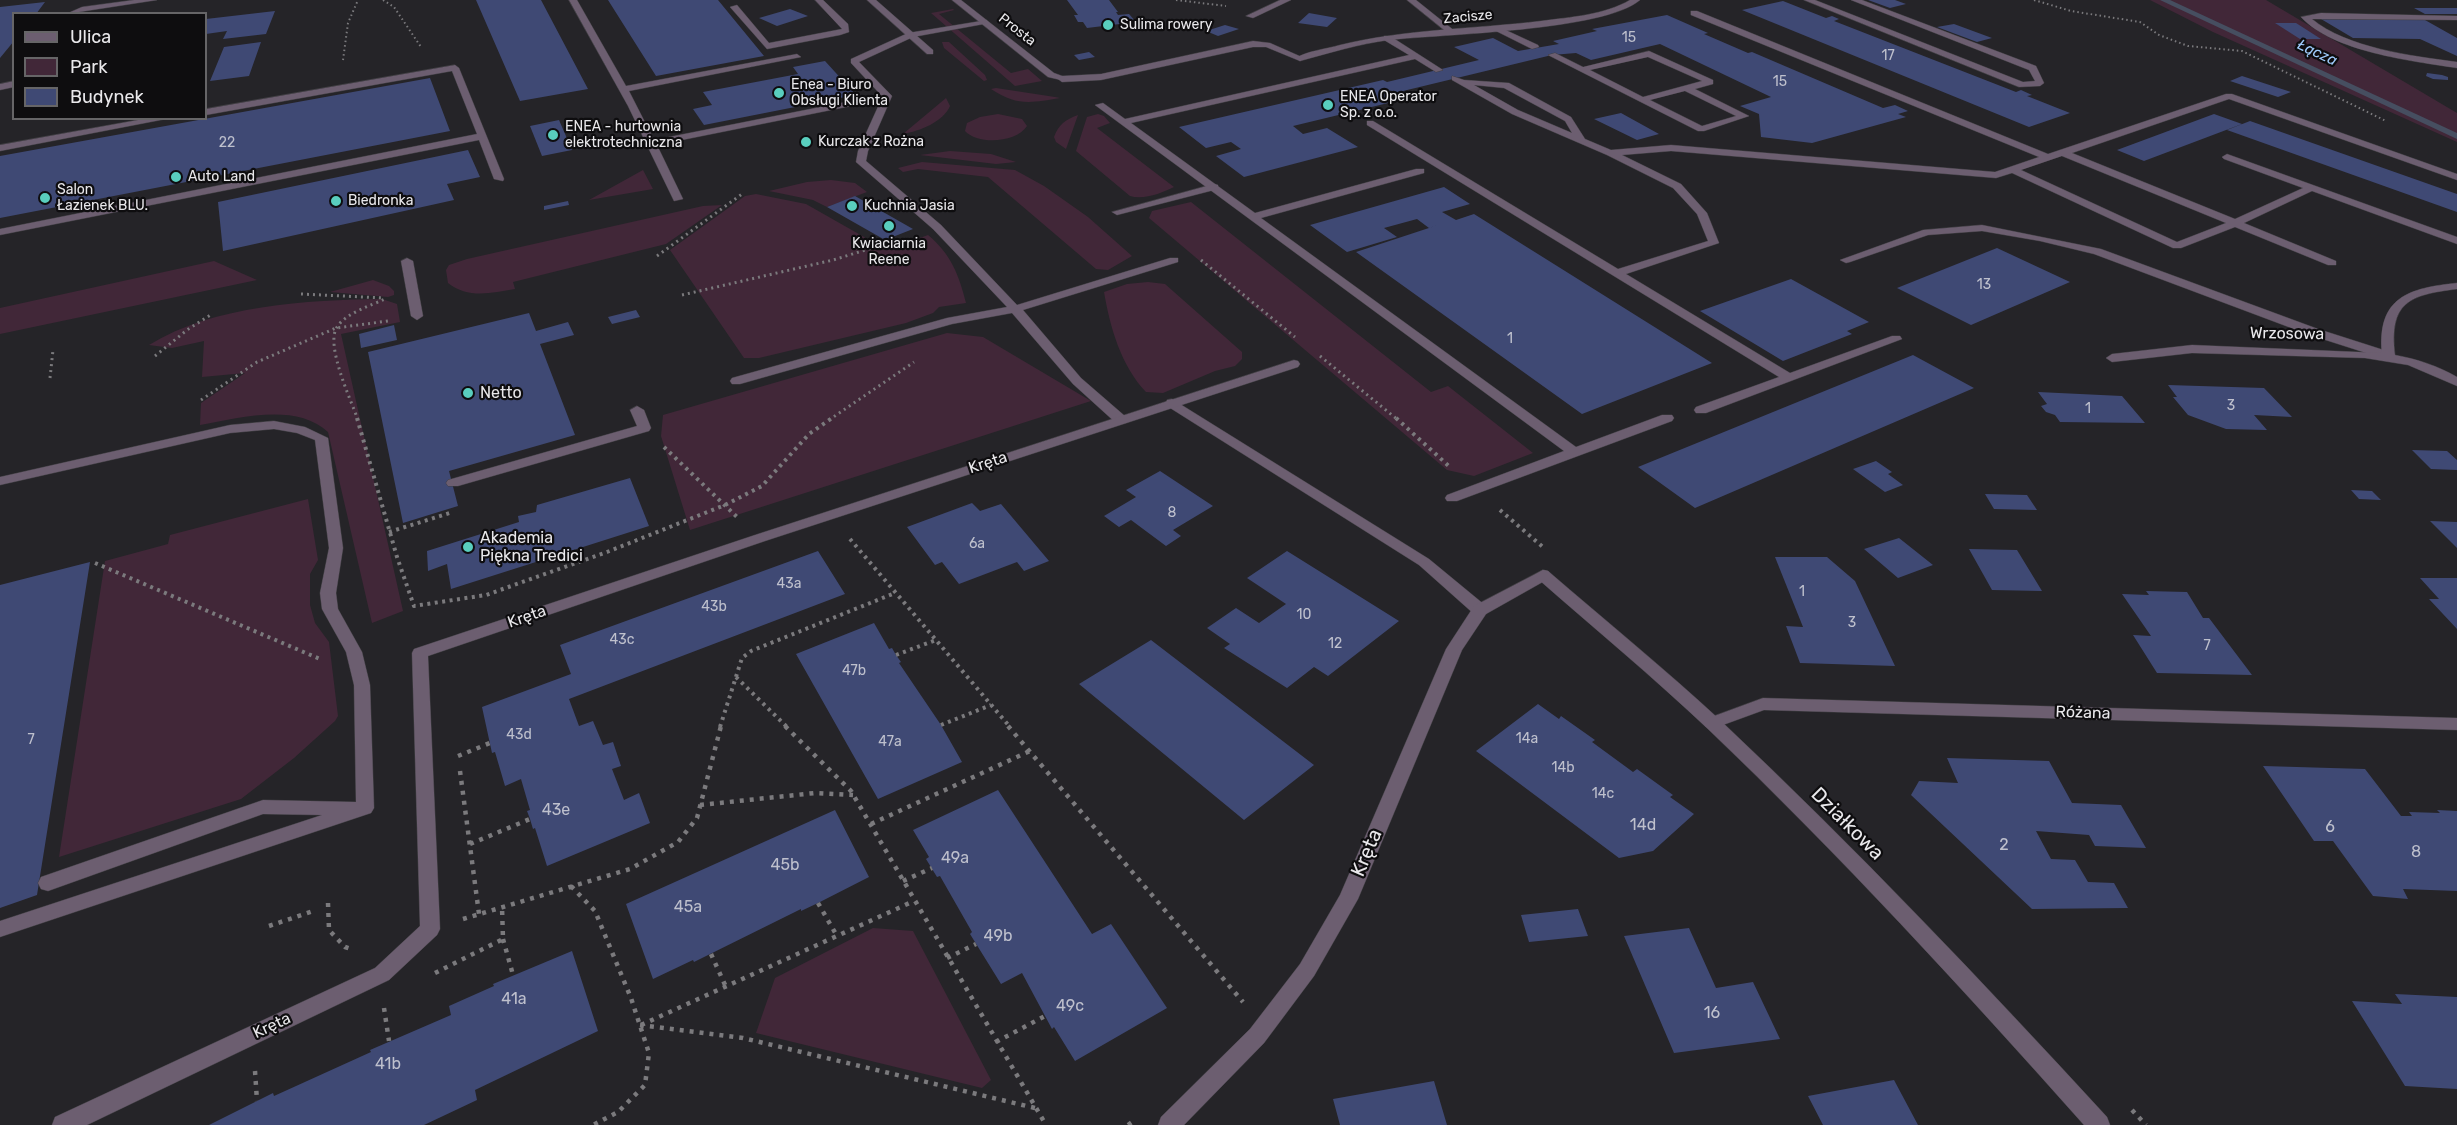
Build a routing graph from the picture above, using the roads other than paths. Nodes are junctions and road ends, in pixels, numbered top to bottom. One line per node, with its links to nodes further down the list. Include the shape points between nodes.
1 (153, 0): 12 (street)
2 (573, 0): 31 (street)
3 (819, 0): 11 (street, via 846,30 767,46)
4 (871, 0): 19 (street)
5 (956, 0): 16 (street, Prosta)
6 (1287, 0): 14 (street)
7 (1411, 0): 18 (street)
8 (1636, 0): 17 (street, Zacisze, via 1622,8 1571,20)
9 (1809, 0): 10 (street, via 2022,85 2040,83 2033,68)
10 (1855, 0)
11 (734, 7)
12 (75, 12)
13 (1694, 13): 45 (street)
14 (1250, 16)
15 (2457, 18): 27 (street, via 2305,17 2331,35 2358,44)
16 (984, 22): 19 (street); 26 (street, Prosta, via 1062,79 1101,76 1253,44 1267,45)
17 (1497, 28): 18 (street, Zacisze); 21 (street)
18 (1452, 32): 20 (street, Zacisze)
19 (911, 36): 22 (street); 32 (street, via 854,61)
20 (1388, 38): 24 (street); 26 (street, Zacisze)
21 (1535, 47)
22 (930, 52)
23 (1552, 55): 29 (street)
24 (1415, 56): 28 (street); 37 (street)
25 (797, 57): 31 (street)
26 (1300, 58)
27 (2457, 65)
28 (1438, 69)
29 (1581, 70): 30 (street, via 1649,54 1710,82); 33 (street)
30 (1686, 88): 33 (street); 33 (street, via 1744,116 1701,129)
31 (623, 89): 41 (street)
32 (887, 96): 41 (street); 65 (street, via 861,162 937,227)
33 (1641, 100)
34 (1100, 105): 37 (street)
35 (207, 112): 39 (street, via 455,68)
36 (156, 120): 42 (street)
37 (1125, 122): 51 (street)
38 (1370, 123): 63 (street)
39 (482, 136): 50 (street); 57 (street)
40 (1582, 141): 40 (street, via 1515,112 1458,80 1506,85 1568,119); 44 (street)
41 (651, 143): 53 (street)
42 (0, 148)
43 (2062, 152): 45 (street); 49 (street, via 2229,96); 56 (street)
44 (1610, 153): 47 (street, via 1671,148 1996,175); 63 (street, via 1677,186 1702,213 1714,243)
45 (2047, 157): 47 (street)
46 (2227, 157): 52 (street)
47 (2011, 170): 56 (street, via 2177,246)
48 (1420, 171): 55 (street)
49 (2457, 177)
50 (499, 179)
51 (1214, 187): 54 (street); 55 (street)
52 (2311, 188): 56 (street); 58 (street)
53 (678, 199)
54 (1117, 212)
55 (1254, 218): 79 (street)
56 (2236, 223): 62 (street)
57 (0, 232)
58 (2457, 241)
59 (1174, 260): 65 (street)
60 (1846, 260): 68 (street, via 1927,232 1982,228 2028,236 2097,251)
61 (407, 261): 66 (street)
62 (2332, 263)
63 (1617, 273): 71 (street)
64 (2457, 286): 68 (street, via 2408,295 2390,317 2385,335)
65 (1015, 309): 72 (street, via 951,321); 78 (street, via 1077,381)
66 (417, 316)
67 (1896, 339): 71 (street)
68 (2389, 356): 69 (street, Wrzosowa, via 2192,349); 73 (street, Wrzosowa)
69 (2112, 358)
70 (1294, 364): 74 (street, Kręta)
71 (1789, 378): 76 (street)
72 (736, 381)
73 (2457, 382)
74 (1172, 403): 78 (street, Kręta); 84 (street, via 1424,562)
75 (637, 410): 81 (street, via 644,428)
76 (1701, 410)
77 (1667, 418): 79 (street)
78 (1120, 420): 90 (street, Kręta, via 420,653 430,928 382,974)
79 (1574, 452): 82 (street)
80 (0, 481): 87 (street, via 230,429 274,425 321,438 336,548 328,593 330,609 354,652 362,685)
81 (453, 483)
82 (1452, 498)
83 (1543, 575): 84 (street, Kręta); 85 (street, Działkowa)
84 (1480, 610): 91 (street, Kręta, via 1454,650 1348,899 1307,969 1257,1036)
85 (1712, 723): 86 (street, Różana, via 1763,704); 92 (street, Działkowa, via 1858,865)
86 (2457, 724)
87 (365, 808): 88 (street, via 263,807); 89 (street)
88 (48, 883)
89 (0, 929)
90 (63, 1125)
91 (1169, 1125)
92 (2099, 1125)

